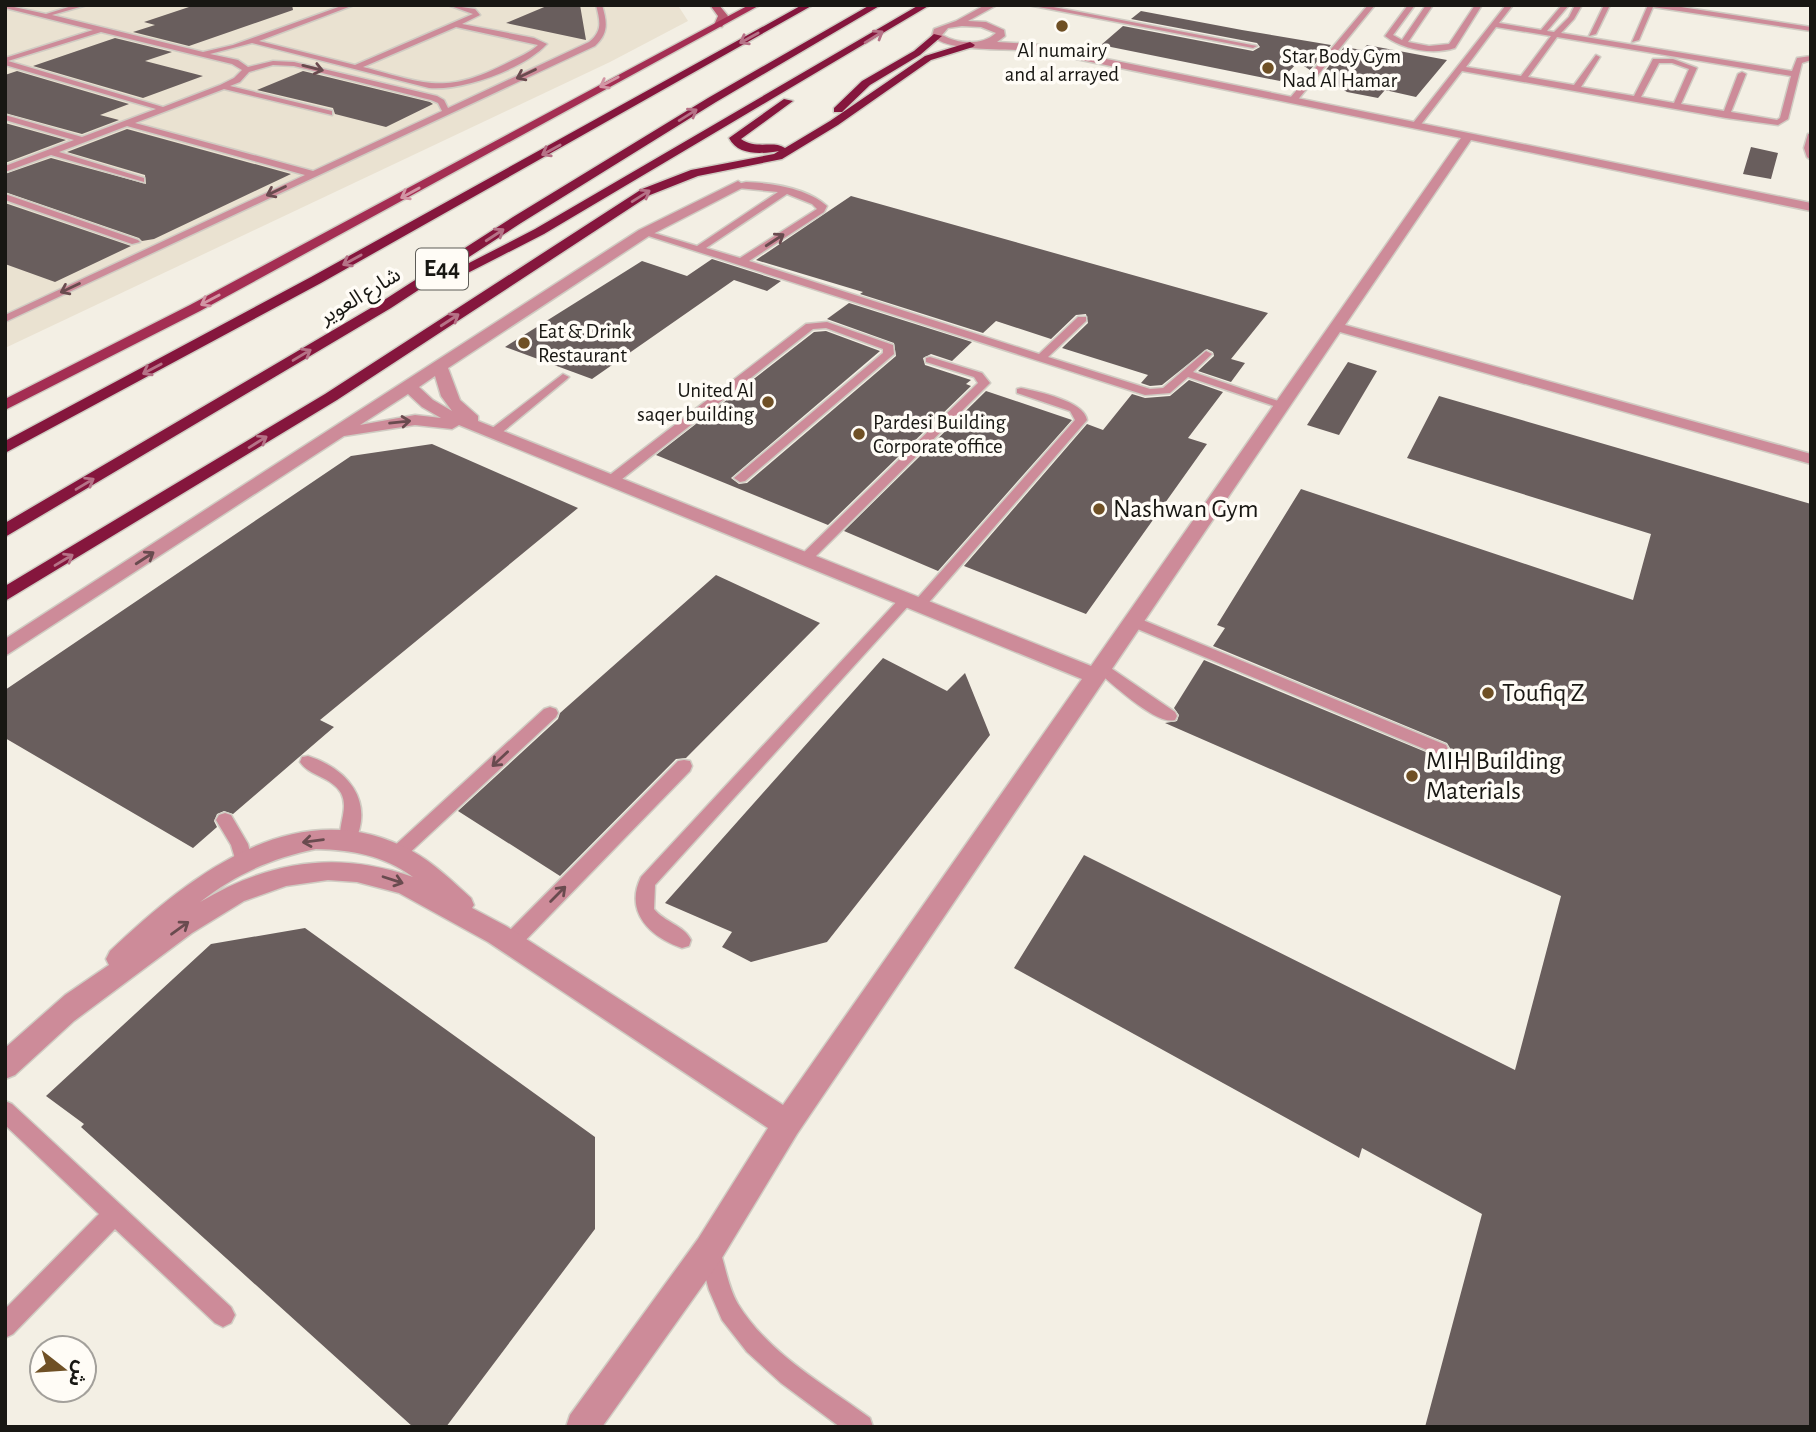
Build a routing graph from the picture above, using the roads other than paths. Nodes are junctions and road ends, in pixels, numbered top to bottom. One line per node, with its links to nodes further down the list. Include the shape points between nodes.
1 (84, 5): 23 (lane)
2 (94, 5): 24 (lane)
3 (351, 5): 37 (lane)
4 (451, 5): 26 (lane, via 477,12)
5 (599, 5): 63 (lane, one-way to 63, via 605,29 592,44)
6 (714, 5): 27 (street, via 723,16)
7 (756, 5): 27 (main road)
8 (809, 5): 103 (highway, شارع العوير / E44, one-way to 103)
9 (877, 5): 87 (highway, شارع العوير / E44, one-way to 9, via 678,121)
10 (926, 5): 47 (highway, one-way to 10)
11 (995, 5): 25 (street); 31 (street, via 992,18)
12 (1031, 5): 40 (lane)
13 (1372, 5): 60 (lane)
14 (1412, 5): 38 (lane, via 1389,36)
15 (1430, 5): 38 (lane)
16 (1479, 5): 42 (lane, via 1450,48)
17 (1510, 5): 28 (lane)
18 (1566, 5): 32 (lane)
19 (1579, 5): 34 (lane)
20 (1607, 5): 33 (lane)
21 (1652, 5): 29 (lane); 36 (lane)
22 (5, 6): 23 (lane)
23 (42, 15): 24 (lane)
24 (58, 19): 30 (lane)
25 (952, 24): 31 (street, via 983,24); 35 (street, via 937,31)
26 (457, 25): 49 (lane); 49 (lane, via 544,44 474,81 447,88)
27 (719, 25): 99 (main road, one-way to 99, via 342,230)
28 (1496, 25): 32 (lane); 46 (lane)
29 (1811, 29)
30 (99, 30): 43 (lane); 48 (lane)
31 (1000, 31): 39 (street, via 996,40); 41 (street)
32 (1542, 33): 34 (lane)
33 (1592, 34)
34 (1555, 35): 53 (lane); 54 (lane)
35 (937, 36): 39 (street); 58 (highway, via 918,53 866,83 826,120 785,146 761,150 744,148 736,141 737,135)
36 (1635, 40)
37 (251, 41): 43 (lane); 49 (lane)
38 (1404, 43): 42 (lane)
39 (975, 45): 41 (street); 109 (highway, one-way to 39, via 343,389 646,192 695,173 778,157 928,58)
40 (1253, 46)
41 (1033, 47): 60 (street)
42 (1439, 49): 46 (lane)
43 (196, 54): 51 (lane, via 235,62); 62 (lane, via 227,72 211,87)
44 (1596, 57): 56 (lane)
45 (1811, 58): 53 (lane, via 1800,60)
46 (1467, 59): 50 (lane)
47 (833, 61): 57 (highway); 87 (highway, via 526,241)
48 (5, 62): 62 (lane)
49 (356, 66)
50 (1460, 68): 54 (lane); 68 (lane)
51 (246, 70): 55 (lane); 63 (lane, one-way to 63, via 273,63 295,64 425,95 441,102)
52 (1742, 74): 65 (lane)
53 (1795, 74): 65 (lane, via 1783,121)
54 (1523, 79): 56 (lane)
55 (223, 87): 62 (lane); 64 (lane)
56 (1575, 89): 59 (lane)
57 (806, 90)
58 (796, 96)
59 (1636, 99): 61 (lane); 61 (lane, via 1656,61 1688,64 1693,68)
60 (1293, 100): 68 (street)
61 (1676, 107): 65 (lane)
62 (166, 108): 67 (lane)
63 (446, 111): 77 (lane)
64 (329, 113)
65 (1726, 116)
66 (5, 117): 71 (lane)
67 (126, 123): 71 (lane); 77 (lane)
68 (1416, 125): 69 (street)
69 (1468, 136): 82 (street); 90 (street)
70 (1811, 136): 73 (lane)
71 (82, 140): 72 (lane)
72 (51, 152): 75 (lane); 78 (lane)
73 (1811, 157)
74 (5, 159): 75 (lane)
75 (20, 163): 76 (lane)
76 (5, 169)
77 (312, 174): 88 (lane, one-way to 88)
78 (141, 180)
79 (738, 185): 80 (lane, via 756,184); 83 (street)
80 (784, 192): 85 (lane); 86 (lane, one-way to 80, via 821,210 819,203)
81 (5, 197): 84 (lane)
82 (1811, 207)
83 (644, 233): 85 (lane); 94 (street)
84 (135, 242)
85 (698, 249): 86 (lane)
86 (741, 262): 92 (lane)
87 (386, 305): 107 (highway, شارع العوير / E44, one-way to 87)
88 (5, 319)
89 (1082, 319): 92 (lane)
90 (1337, 327): 100 (street); 104 (street)
91 (1206, 354): 95 (lane)
92 (1041, 358): 95 (lane, via 1149,393 1166,391)
93 (930, 360): 108 (lane, via 978,375 984,383)
94 (440, 366): 97 (street); 101 (street, via 444,390 453,404)
95 (1186, 373): 100 (lane)
96 (563, 377): 101 (lane)
97 (410, 386): 101 (street, via 429,407); 102 (street)
98 (1021, 391): 110 (lane, via 1074,408 1081,420)
99 (5, 405)
100 (1284, 405): 111 (street)
101 (495, 432): 102 (street, one-way to 101, via 415,420); 106 (street)
102 (334, 435): 112 (street, one-way to 102)
103 (5, 448)
104 (1811, 459)
105 (740, 478): 106 (lane, via 888,354 889,347 827,325 810,326)
106 (612, 480): 108 (street)
107 (5, 531)
108 (805, 559): 110 (street)
109 (5, 595)
110 (912, 603): 113 (street); 124 (lane, via 647,882 641,901 644,911)
111 (1133, 621): 113 (street); 116 (lane)
112 (5, 649)
113 (1099, 672): 115 (lane); 128 (street)
114 (550, 712): 121 (lane, one-way to 121)
115 (1169, 716)
116 (1440, 749)
117 (308, 762): 120 (lane, via 348,790 353,812)
118 (684, 766): 123 (lane, one-way to 118)
119 (225, 820): 122 (lane)
120 (348, 839): 121 (street); 122 (street, one-way to 122, via 297,843)
121 (397, 854): 123 (street)
122 (243, 860): 125 (street, via 171,909)
123 (503, 939): 125 (street, one-way to 123, via 209,908 286,876 328,870 384,877); 128 (street)
124 (682, 940)
125 (66, 1012): 126 (street)
126 (5, 1066)
127 (5, 1111): 129 (lane)
128 (787, 1124): 130 (street)
129 (115, 1214): 131 (lane); 132 (lane)
130 (709, 1250): 133 (street); 134 (lane, via 731,1313 753,1343)
131 (223, 1315)
132 (5, 1326)
133 (582, 1427)
134 (861, 1427)

